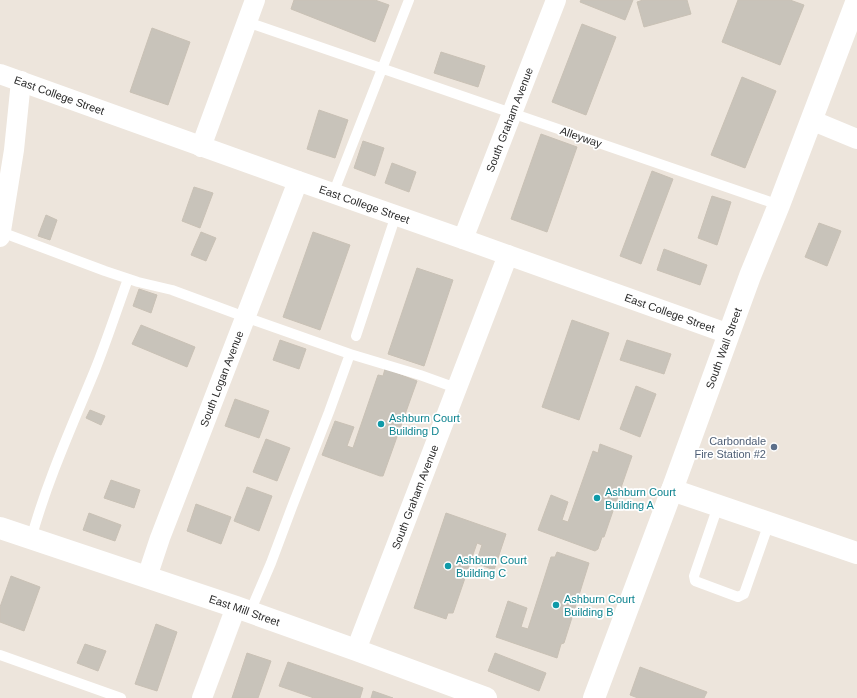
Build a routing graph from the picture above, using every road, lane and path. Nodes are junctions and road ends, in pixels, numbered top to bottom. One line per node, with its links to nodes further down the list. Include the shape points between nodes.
1 (255, 0): 5 (street)
2 (408, 0): 6 (lane)
3 (556, 0): 9 (street, South Graham Avenue)
4 (857, 0): 10 (main road, South Wall Street)
5 (246, 22): 6 (lane, Alleyway); 12 (street)
6 (382, 68): 9 (lane, Alleyway); 14 (lane)
7 (0, 74): 8 (street, East College Street)
8 (21, 81): 12 (street, East College Street); 17 (street, via 14,150)
9 (512, 113): 15 (lane, Alleyway); 18 (street, South Graham Avenue)
10 (811, 120): 11 (street); 15 (main road, South Wall Street)
11 (857, 139)
12 (201, 147): 13 (street, East College Street)
13 (298, 181): 14 (street, East College Street); 21 (street, South Logan Avenue)
14 (333, 194): 16 (street, East College Street)
15 (779, 205): 22 (main road, South Wall Street)
16 (396, 215): 18 (street, East College Street); 23 (lane)
17 (0, 235): 20 (lane)
18 (463, 239): 19 (street, East College Street)
19 (508, 255): 22 (street, East College Street); 25 (street, South Graham Avenue)
20 (128, 279): 21 (lane, via 172,290); 30 (lane)
21 (245, 318): 24 (lane); 32 (street, South Logan Avenue)
22 (729, 334): 26 (main road, South Wall Street)
23 (356, 336)
24 (350, 354): 25 (lane); 33 (lane, via 271,563)
25 (456, 388): 34 (street, South Graham Avenue)
26 (672, 490): 27 (main road); 39 (main road, South Wall Street)
27 (718, 506): 28 (main road); 28 (lane, via 694,576 695,581 738,597 744,594)
28 (769, 523): 31 (main road)
29 (0, 528): 30 (main road, East Mill Street)
30 (31, 539): 32 (main road, East Mill Street)
31 (857, 553)
32 (147, 577): 33 (main road, East Mill Street)
33 (243, 610): 34 (main road, East Mill Street); 37 (street)
34 (356, 650): 38 (main road, East Mill Street)
35 (0, 655): 36 (lane)
36 (122, 698)
37 (202, 698)
38 (486, 698)
39 (595, 698)

